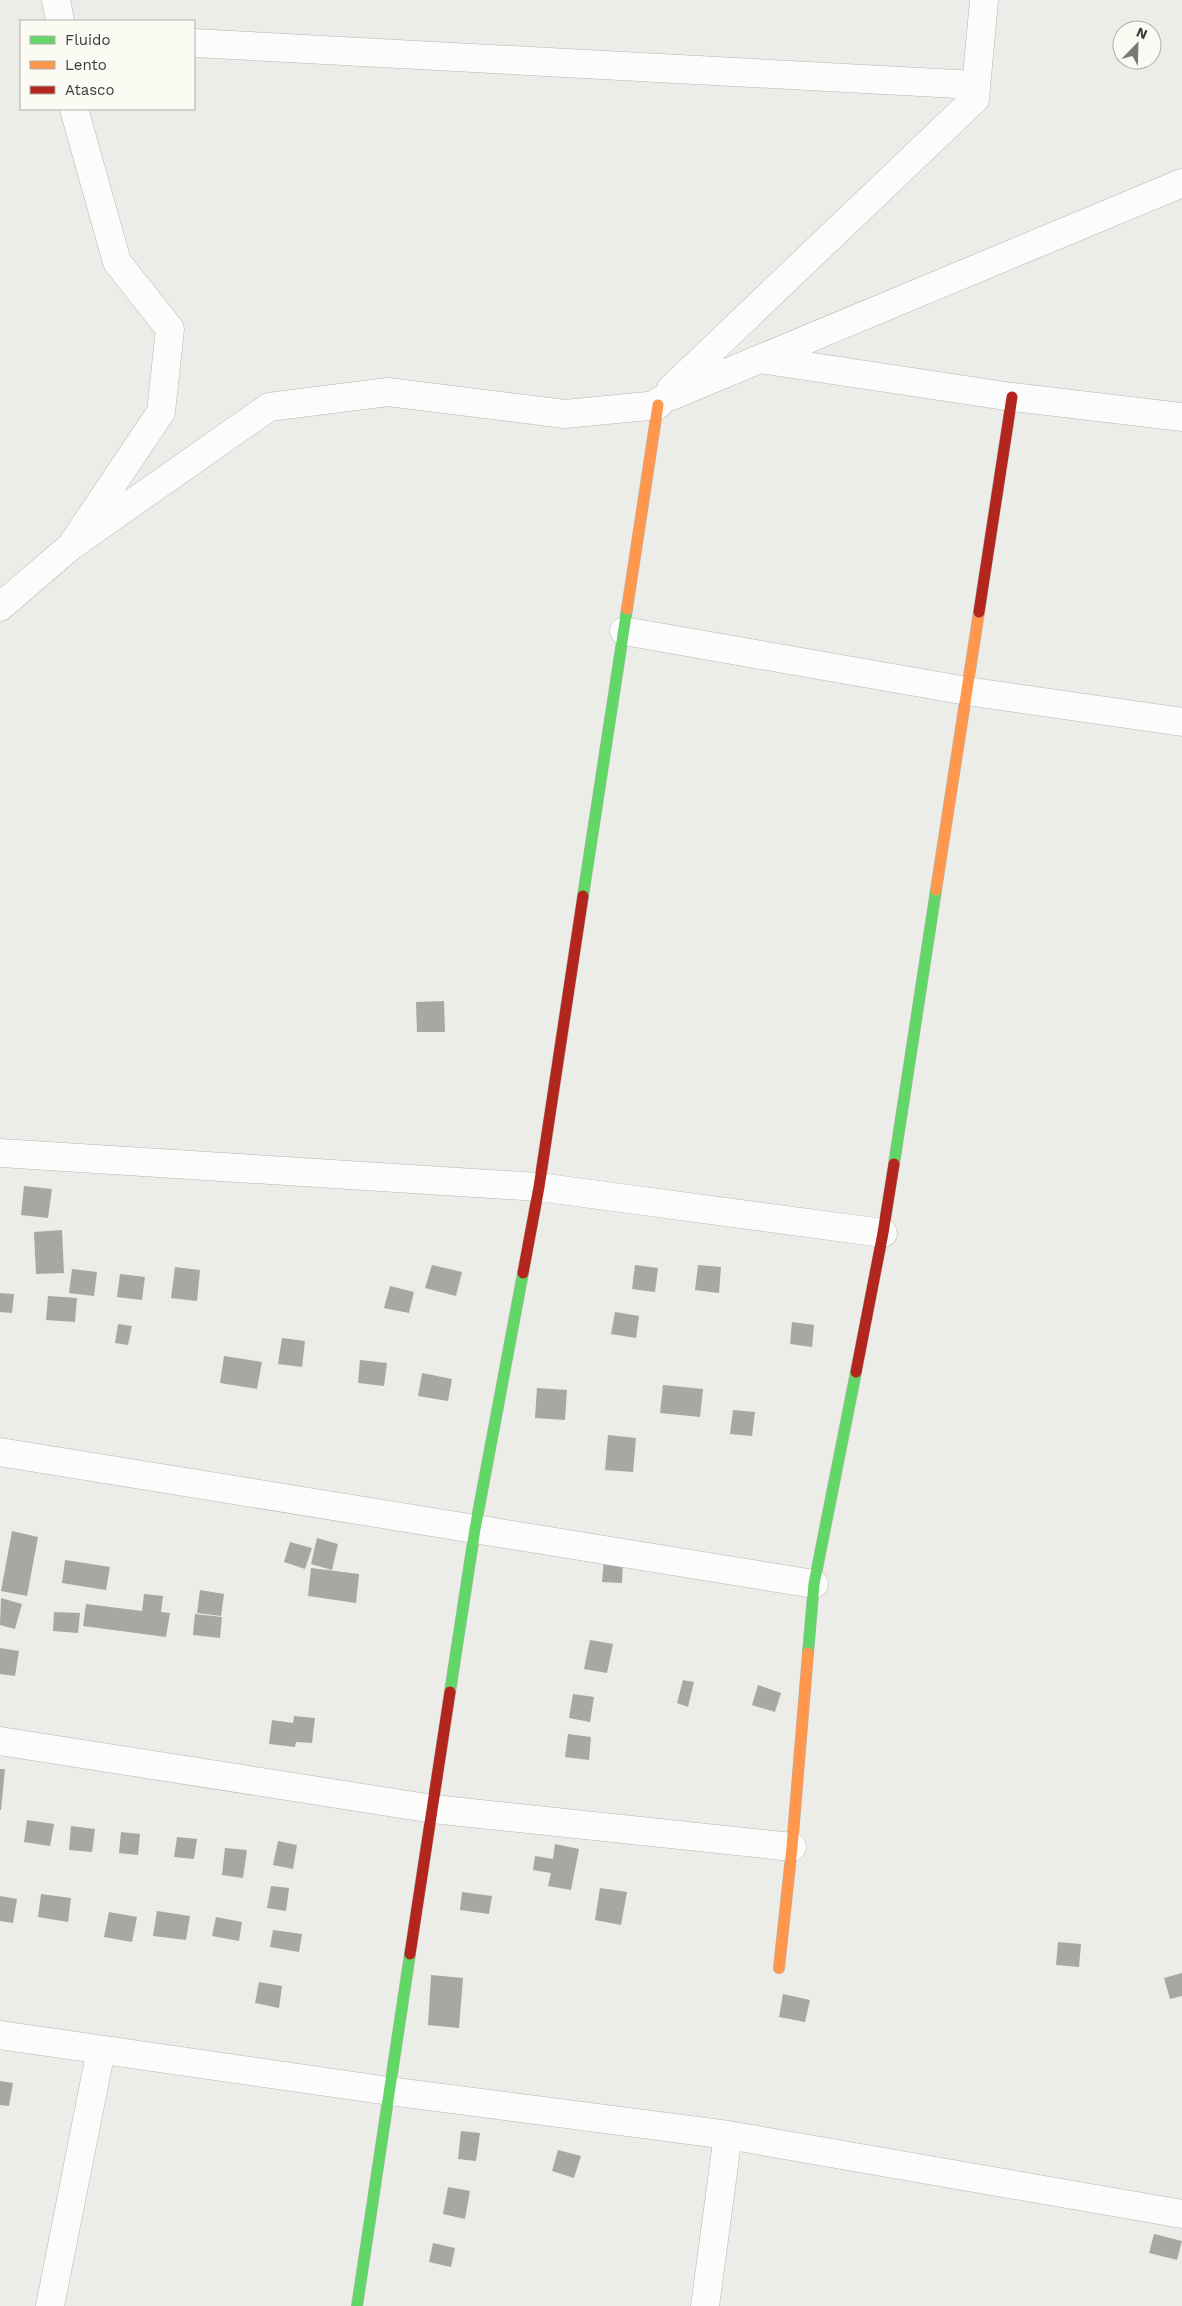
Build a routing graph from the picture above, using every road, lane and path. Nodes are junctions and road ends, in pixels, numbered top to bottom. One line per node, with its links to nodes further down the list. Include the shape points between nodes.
1 (56, 0): 3 (street)
2 (984, 0): 5 (street)
3 (60, 20)
4 (195, 43): 5 (street)
5 (976, 85): 10 (street, via 975,98)
6 (74, 110): 12 (street, via 118,262 170,329 161,412)
7 (1182, 184): 8 (street)
8 (759, 358): 9 (street); 10 (street)
9 (1012, 398): 11 (street); 15 (street)
10 (659, 403): 12 (street, via 565,414 388,392 269,407); 14 (street)
11 (1182, 417)
12 (71, 546): 13 (street)
13 (0, 607)
14 (624, 631): 15 (street); 18 (street)
15 (967, 691): 16 (street); 19 (street)
16 (1182, 722)
17 (0, 1153): 18 (street)
18 (539, 1187): 19 (street); 21 (street)
19 (883, 1233): 22 (street)
20 (0, 1452): 21 (street)
21 (475, 1529): 22 (street); 24 (street)
22 (814, 1584): 25 (street)
23 (0, 1741): 24 (street)
24 (433, 1809): 25 (street); 29 (street)
25 (792, 1847): 26 (street)
26 (779, 1968)
27 (0, 2036): 28 (street)
28 (101, 2050): 29 (street); 32 (street)
29 (389, 2092): 30 (street); 33 (street)
30 (728, 2135): 31 (street); 34 (street)
31 (1182, 2214)
32 (50, 2306)
33 (357, 2306)
34 (705, 2306)

